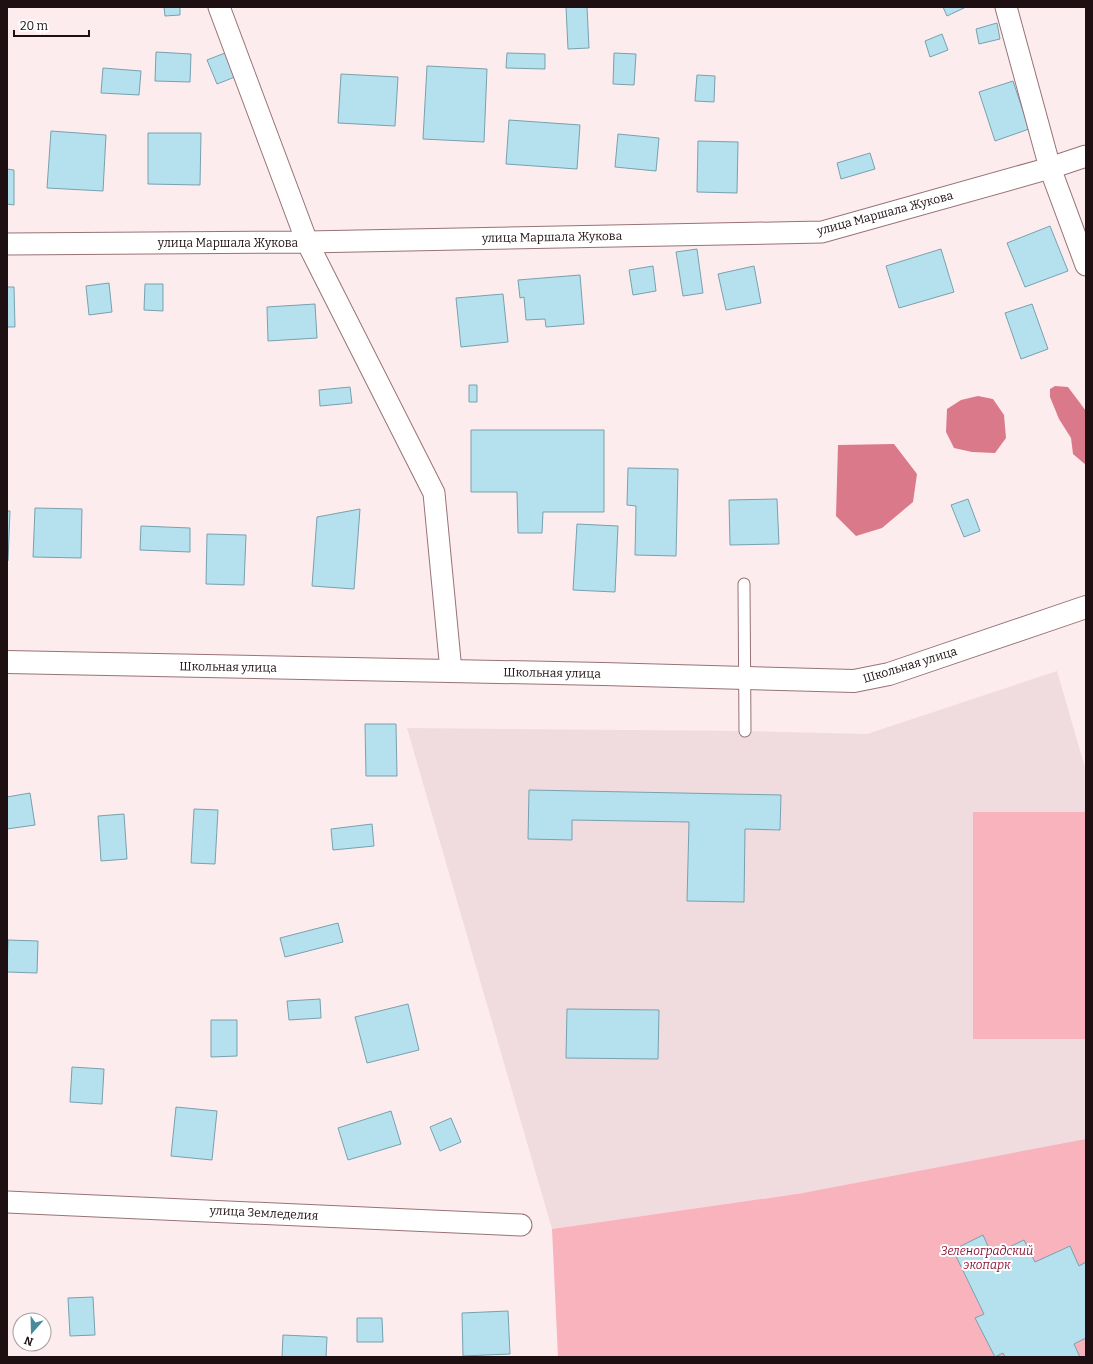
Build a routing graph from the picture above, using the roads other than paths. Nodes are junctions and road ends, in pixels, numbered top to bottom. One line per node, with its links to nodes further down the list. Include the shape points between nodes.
1 (219, 7): 5 (street)
2 (1006, 7): 4 (street)
3 (1086, 156): 4 (street, улица Маршала Жукова)
4 (1050, 168): 5 (street, улица Маршала Жукова, via 822,232); 7 (street)
5 (307, 242): 6 (street, улица Маршала Жукова); 11 (street, via 434,493)
6 (7, 244)
7 (1086, 265)
8 (744, 584): 12 (lane)
9 (1086, 607): 12 (street, Школьная улица, via 889,674 854,681)
10 (7, 662): 11 (street, Школьная улица)
11 (451, 671): 12 (street, Школьная улица)
12 (745, 678): 13 (lane)
13 (745, 731)
14 (7, 1202): 15 (street, улица Земледелия)
15 (522, 1225)

